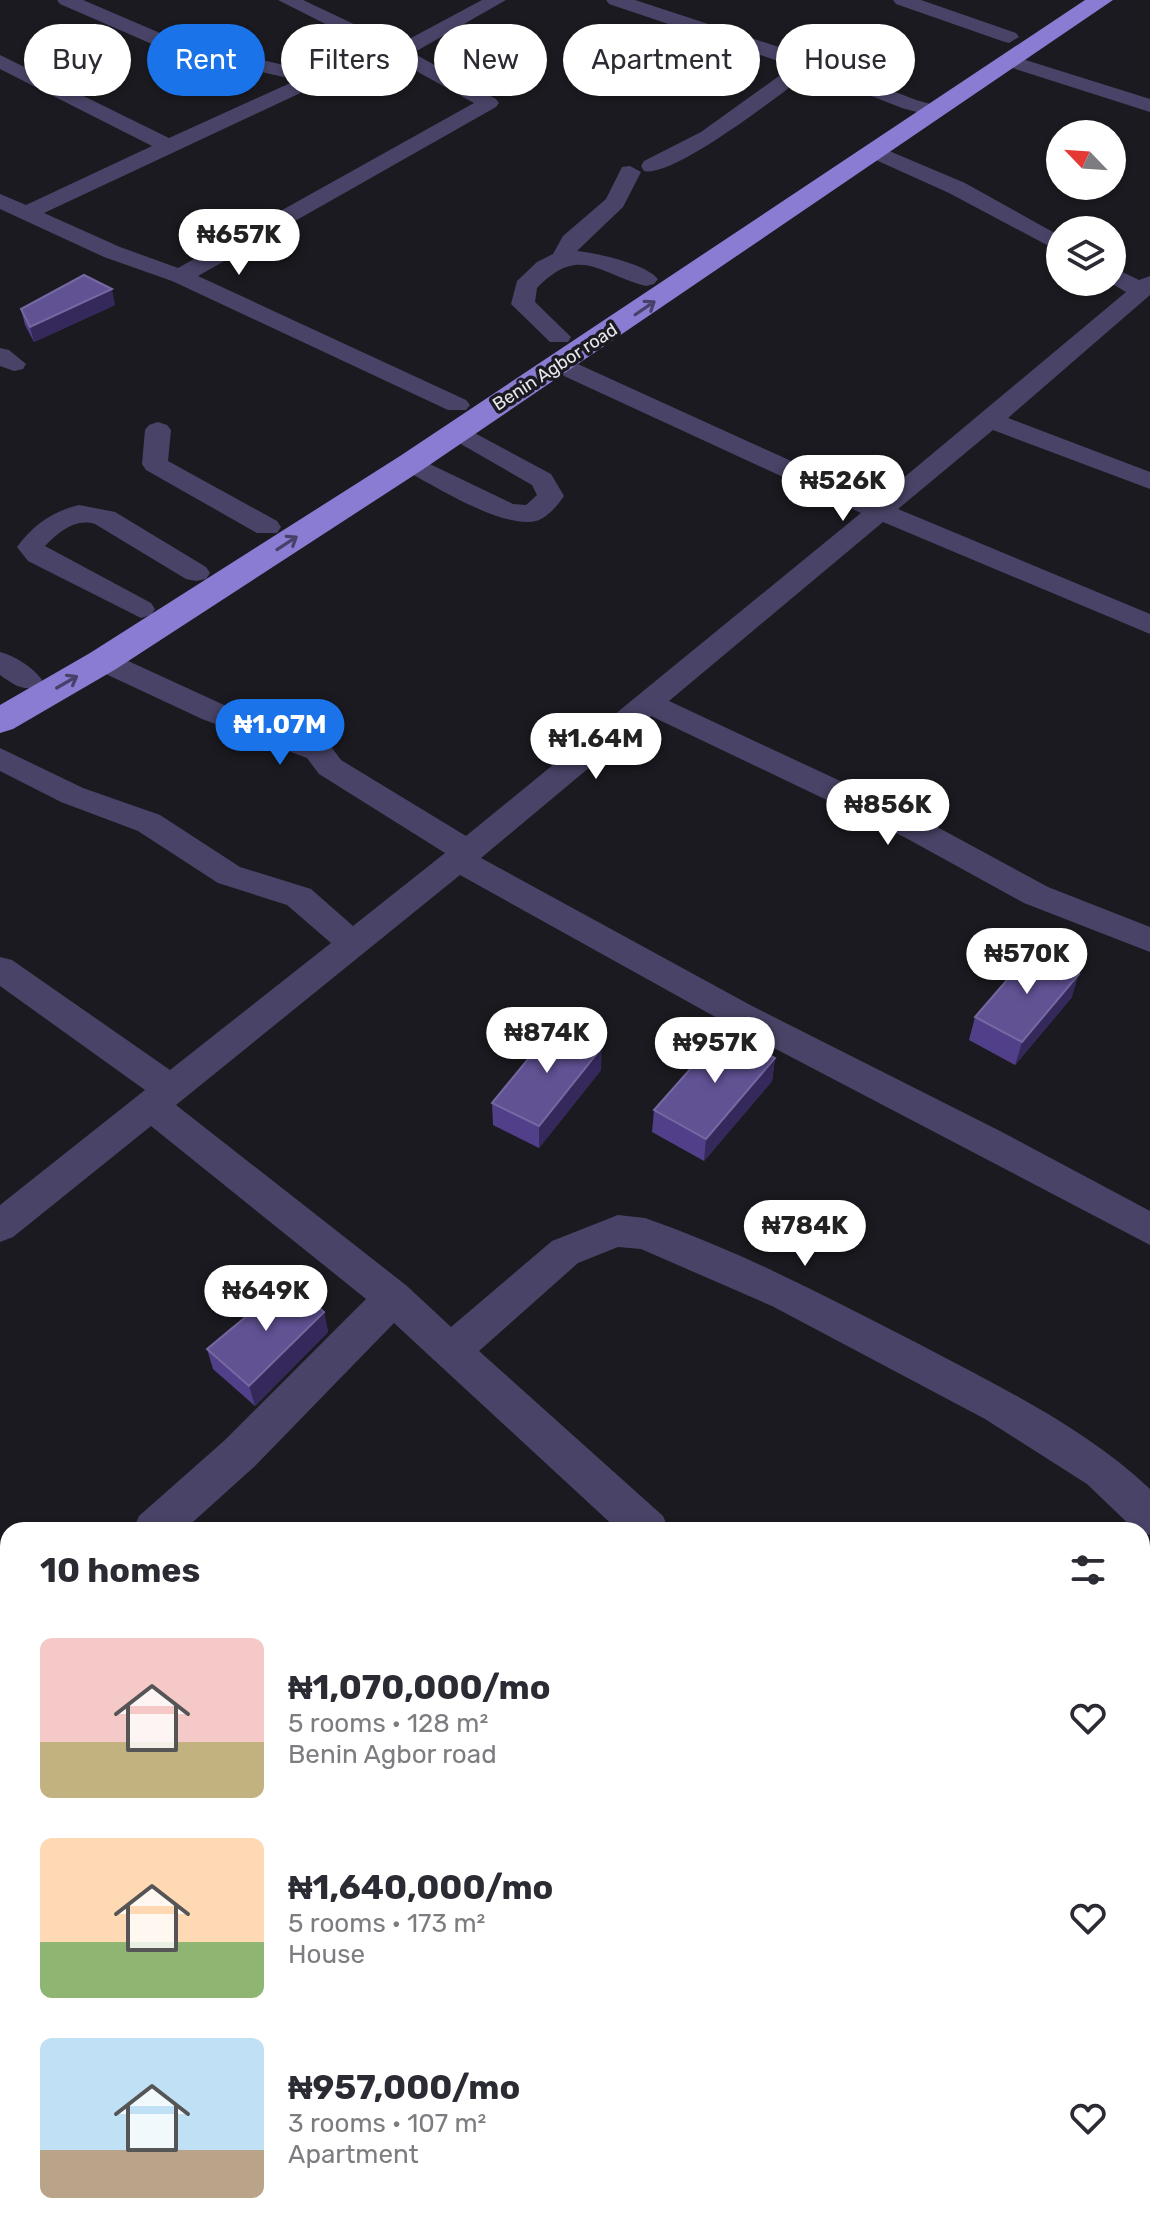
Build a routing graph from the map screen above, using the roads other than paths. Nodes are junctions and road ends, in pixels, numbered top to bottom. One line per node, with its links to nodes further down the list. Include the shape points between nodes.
1 (67, 0): 14 (street, via 175,47)
2 (288, 0): 8 (street)
3 (496, 0): 9 (street)
4 (616, 0): 11 (street)
5 (903, 0): 10 (street)
6 (1063, 0): 10 (highway, Benin Agbor road)
7 (1101, 0): 10 (highway, Benin Agbor road)
8 (338, 24)
9 (418, 39)
10 (1009, 49): 18 (street); 19 (highway, Benin Agbor road)
11 (776, 53)
12 (0, 61): 20 (street)
13 (418, 64): 27 (street, via 489,103)
14 (281, 70)
15 (776, 88): 22 (street, via 708,136)
16 (281, 94): 20 (street)
17 (891, 96): 19 (street)
18 (1150, 106)
19 (922, 108): 21 (highway, Benin Agbor road); 28 (highway, Benin Agbor road)
20 (168, 146): 24 (street)
21 (875, 151): 25 (street); 31 (highway, Benin Agbor road, one-way to 21)
22 (652, 166)
23 (630, 172): 26 (street, via 615,202 571,241)
24 (11, 208): 27 (street)
25 (1046, 237)
26 (562, 258): 28 (street, via 610,264); 31 (street, via 525,286 523,304)
27 (180, 276): 32 (street)
28 (646, 279): 31 (highway, Benin Agbor road)
29 (1126, 280): 30 (street)
30 (1145, 287): 33 (street)
31 (560, 351): 32 (highway, Benin Agbor road); 37 (street)
32 (456, 418): 35 (highway, Benin Agbor road); 35 (street, via 542,480 551,496 532,514 507,511); 38 (highway, Benin Agbor road)
33 (990, 420): 36 (street); 37 (street)
34 (158, 430): 38 (street, via 155,464)
35 (411, 463): 43 (highway, Benin Agbor road, one-way to 35)
36 (1150, 481)
37 (879, 511): 41 (street); 46 (street)
38 (267, 527): 39 (highway, Benin Agbor road)
39 (196, 573): 40 (highway, Benin Agbor road); 40 (street, via 91,514 77,513 35,538 31,547 38,555)
40 (141, 609): 44 (highway, Benin Agbor road)
41 (1150, 625)
42 (0, 661): 44 (street)
43 (103, 661): 47 (highway, Benin Agbor road, one-way to 43); 49 (street, via 213,712 318,751 330,767)
44 (27, 680): 45 (highway, Benin Agbor road)
45 (0, 695)
46 (648, 703): 49 (street); 50 (street, via 917,830 1036,895)
47 (0, 721)
48 (0, 758): 51 (street, via 72,795 149,823 229,875 299,897)
49 (462, 856): 51 (street); 55 (street, via 740,1015)
50 (1150, 940)
51 (352, 943): 53 (street)
52 (0, 969): 53 (street)
53 (159, 1096): 54 (street); 56 (street)
54 (0, 1226)
55 (1150, 1229)
56 (393, 1298): 57 (street); 59 (street, via 240,1453)
57 (451, 1351): 58 (street, via 565,1252 618,1231 645,1234 786,1294 999,1406 1102,1471); 60 (street)
58 (1150, 1516)
59 (163, 1522)
60 (639, 1522)

